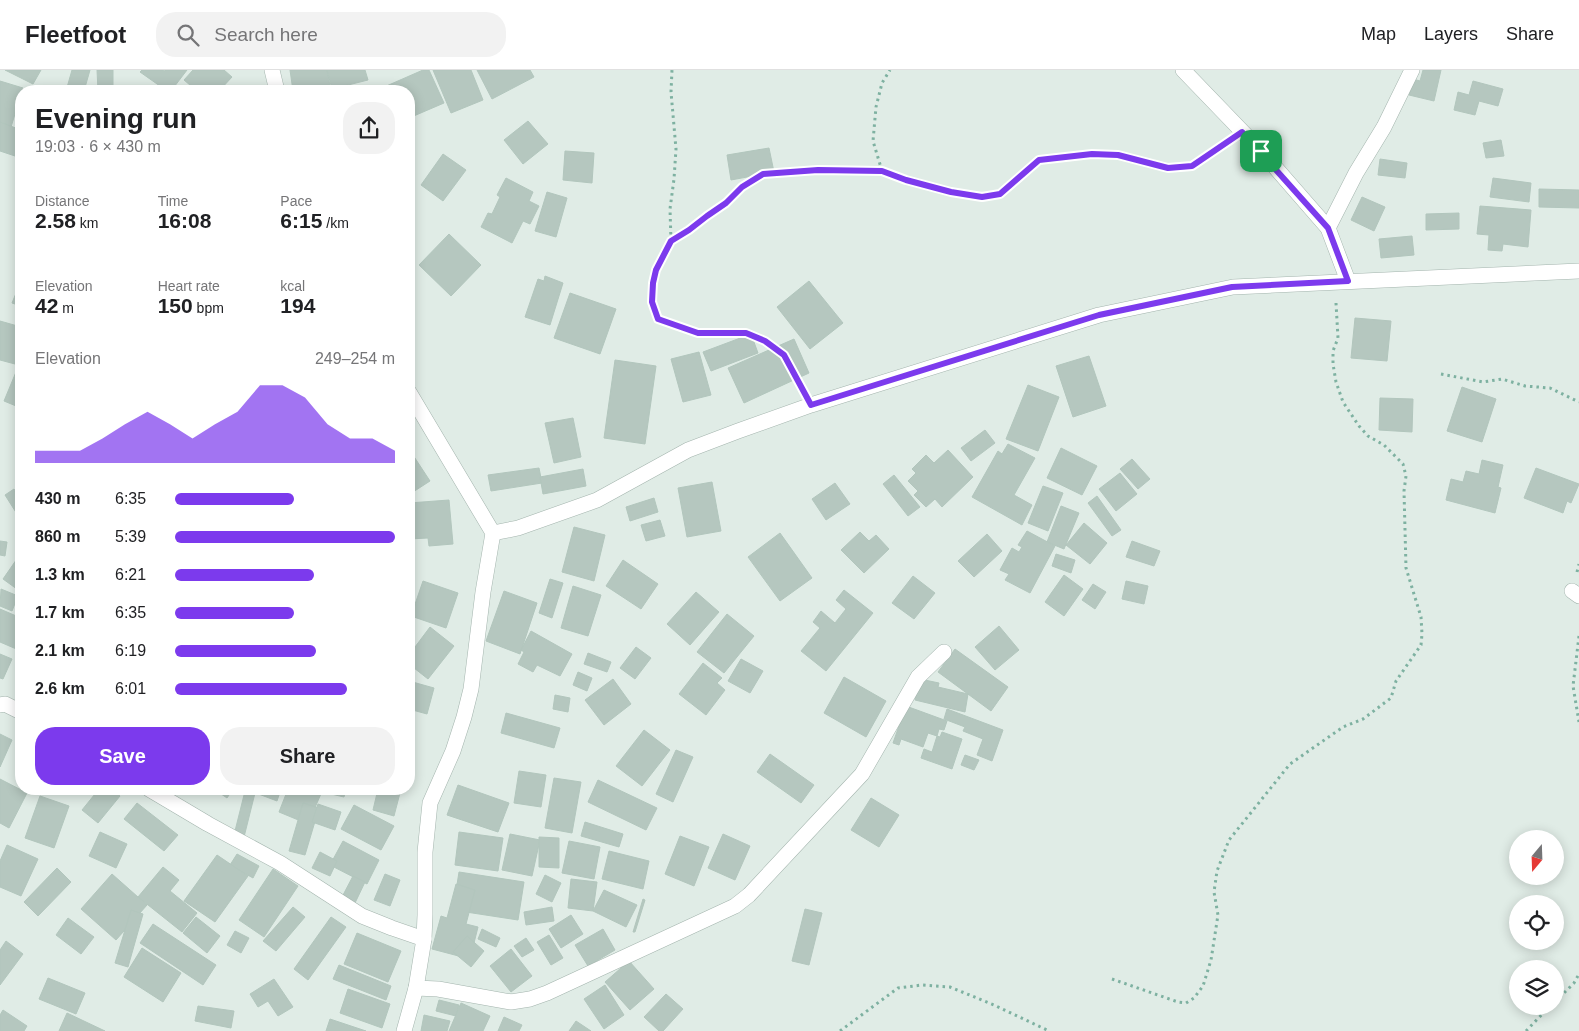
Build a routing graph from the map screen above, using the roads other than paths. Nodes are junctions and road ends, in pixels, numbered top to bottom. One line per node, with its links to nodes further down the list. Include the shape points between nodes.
1 (272, 70): 4 (street)
2 (1183, 70): 5 (street)
3 (1412, 70): 5 (street)
4 (276, 85)
5 (1328, 228): 7 (street)
6 (1579, 271): 7 (street)
7 (1341, 282): 9 (street, via 1232,287 1099,315 811,405 688,450 597,500 518,528)
8 (415, 402): 9 (street)
9 (493, 533): 14 (street, via 471,689 453,751 430,803 425,852)
10 (944, 652): 15 (street, via 918,677 862,774 736,906 530,999 511,1002)
11 (0, 705): 12 (street)
12 (15, 709)
13 (159, 795): 14 (street, via 280,863 362,916)
14 (424, 939): 15 (street)
15 (416, 988): 16 (street)
16 (404, 1031)

